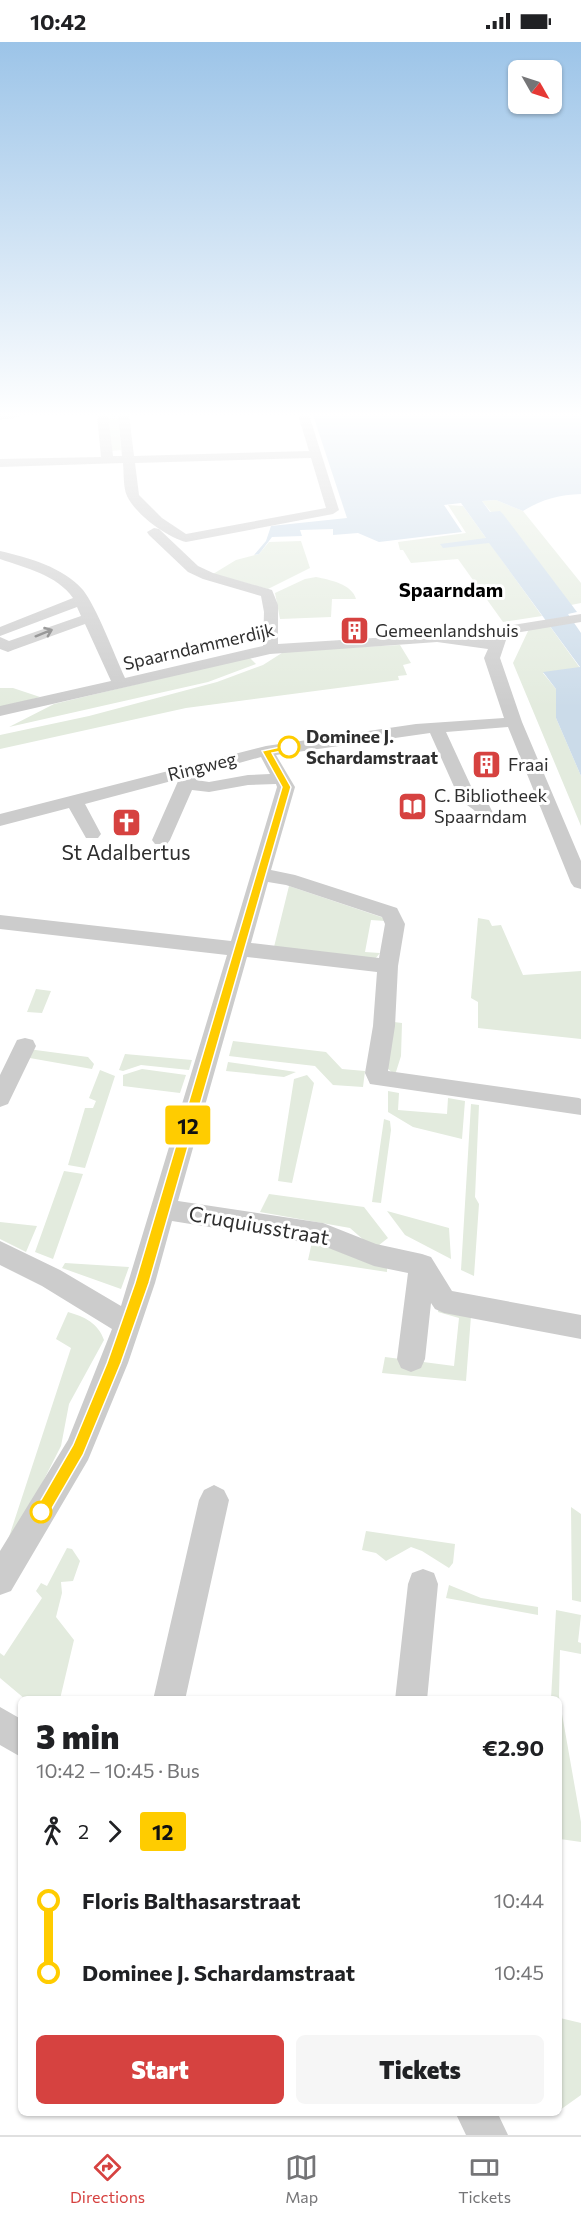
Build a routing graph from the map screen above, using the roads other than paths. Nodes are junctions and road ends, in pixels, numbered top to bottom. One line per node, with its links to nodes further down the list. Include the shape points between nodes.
1 (131, 513): 11 (street, via 193,569 267,593 271,609)
2 (150, 513): 3 (street, via 181,538)
3 (318, 513)
4 (0, 555): 5 (street, via 50,572 68,582)
5 (82, 600): 6 (street); 8 (street)
6 (90, 618): 9 (street, one-way to 6, via 8,647); 12 (street)
7 (580, 618): 10 (street, via 511,629)
8 (0, 632)
9 (0, 642)
10 (495, 645): 11 (street, Spaarndammerdijk, via 437,638); 14 (street, via 492,658)
11 (270, 648): 12 (street, Spaarndammerdijk)
12 (120, 684): 13 (street, Spaarndammerdijk)
13 (0, 711)
14 (514, 722): 15 (street, Ringweg); 25 (street)
15 (436, 727): 16 (street, Ringweg); 21 (street, via 469,800 482,807)
16 (266, 751): 17 (street, Ringweg); 18 (street)
17 (189, 775): 18 (street, via 198,787 213,788); 19 (street, Ringweg); 23 (street)
18 (281, 778): 24 (street, via 286,787)
19 (74, 800): 20 (street, Ringweg); 22 (street)
20 (0, 820)
21 (488, 820)
22 (92, 834)
23 (160, 840)
24 (262, 875): 27 (street); 28 (street, via 288,879 390,913 395,924)
25 (581, 883)
26 (0, 922): 27 (street)
27 (240, 949): 28 (street); 32 (street)
28 (388, 966): 31 (street, via 378,1078)
29 (25, 1046): 30 (street)
30 (0, 1098)
31 (579, 1107)
32 (164, 1209): 34 (street, Cruquiusstraat, via 323,1234 374,1255); 35 (street)
33 (0, 1252): 35 (street)
34 (422, 1265): 36 (street, via 444,1300); 37 (street)
35 (127, 1324): 39 (street, via 78,1450)
36 (581, 1327)
37 (411, 1359)
38 (214, 1500): 41 (street)
39 (0, 1580)
40 (423, 1584): 42 (street)
41 (170, 1696)
42 (411, 1696)
43 (0, 1724): 44 (street)
44 (18, 1738)
45 (477, 2116): 46 (street)
46 (488, 2135)

